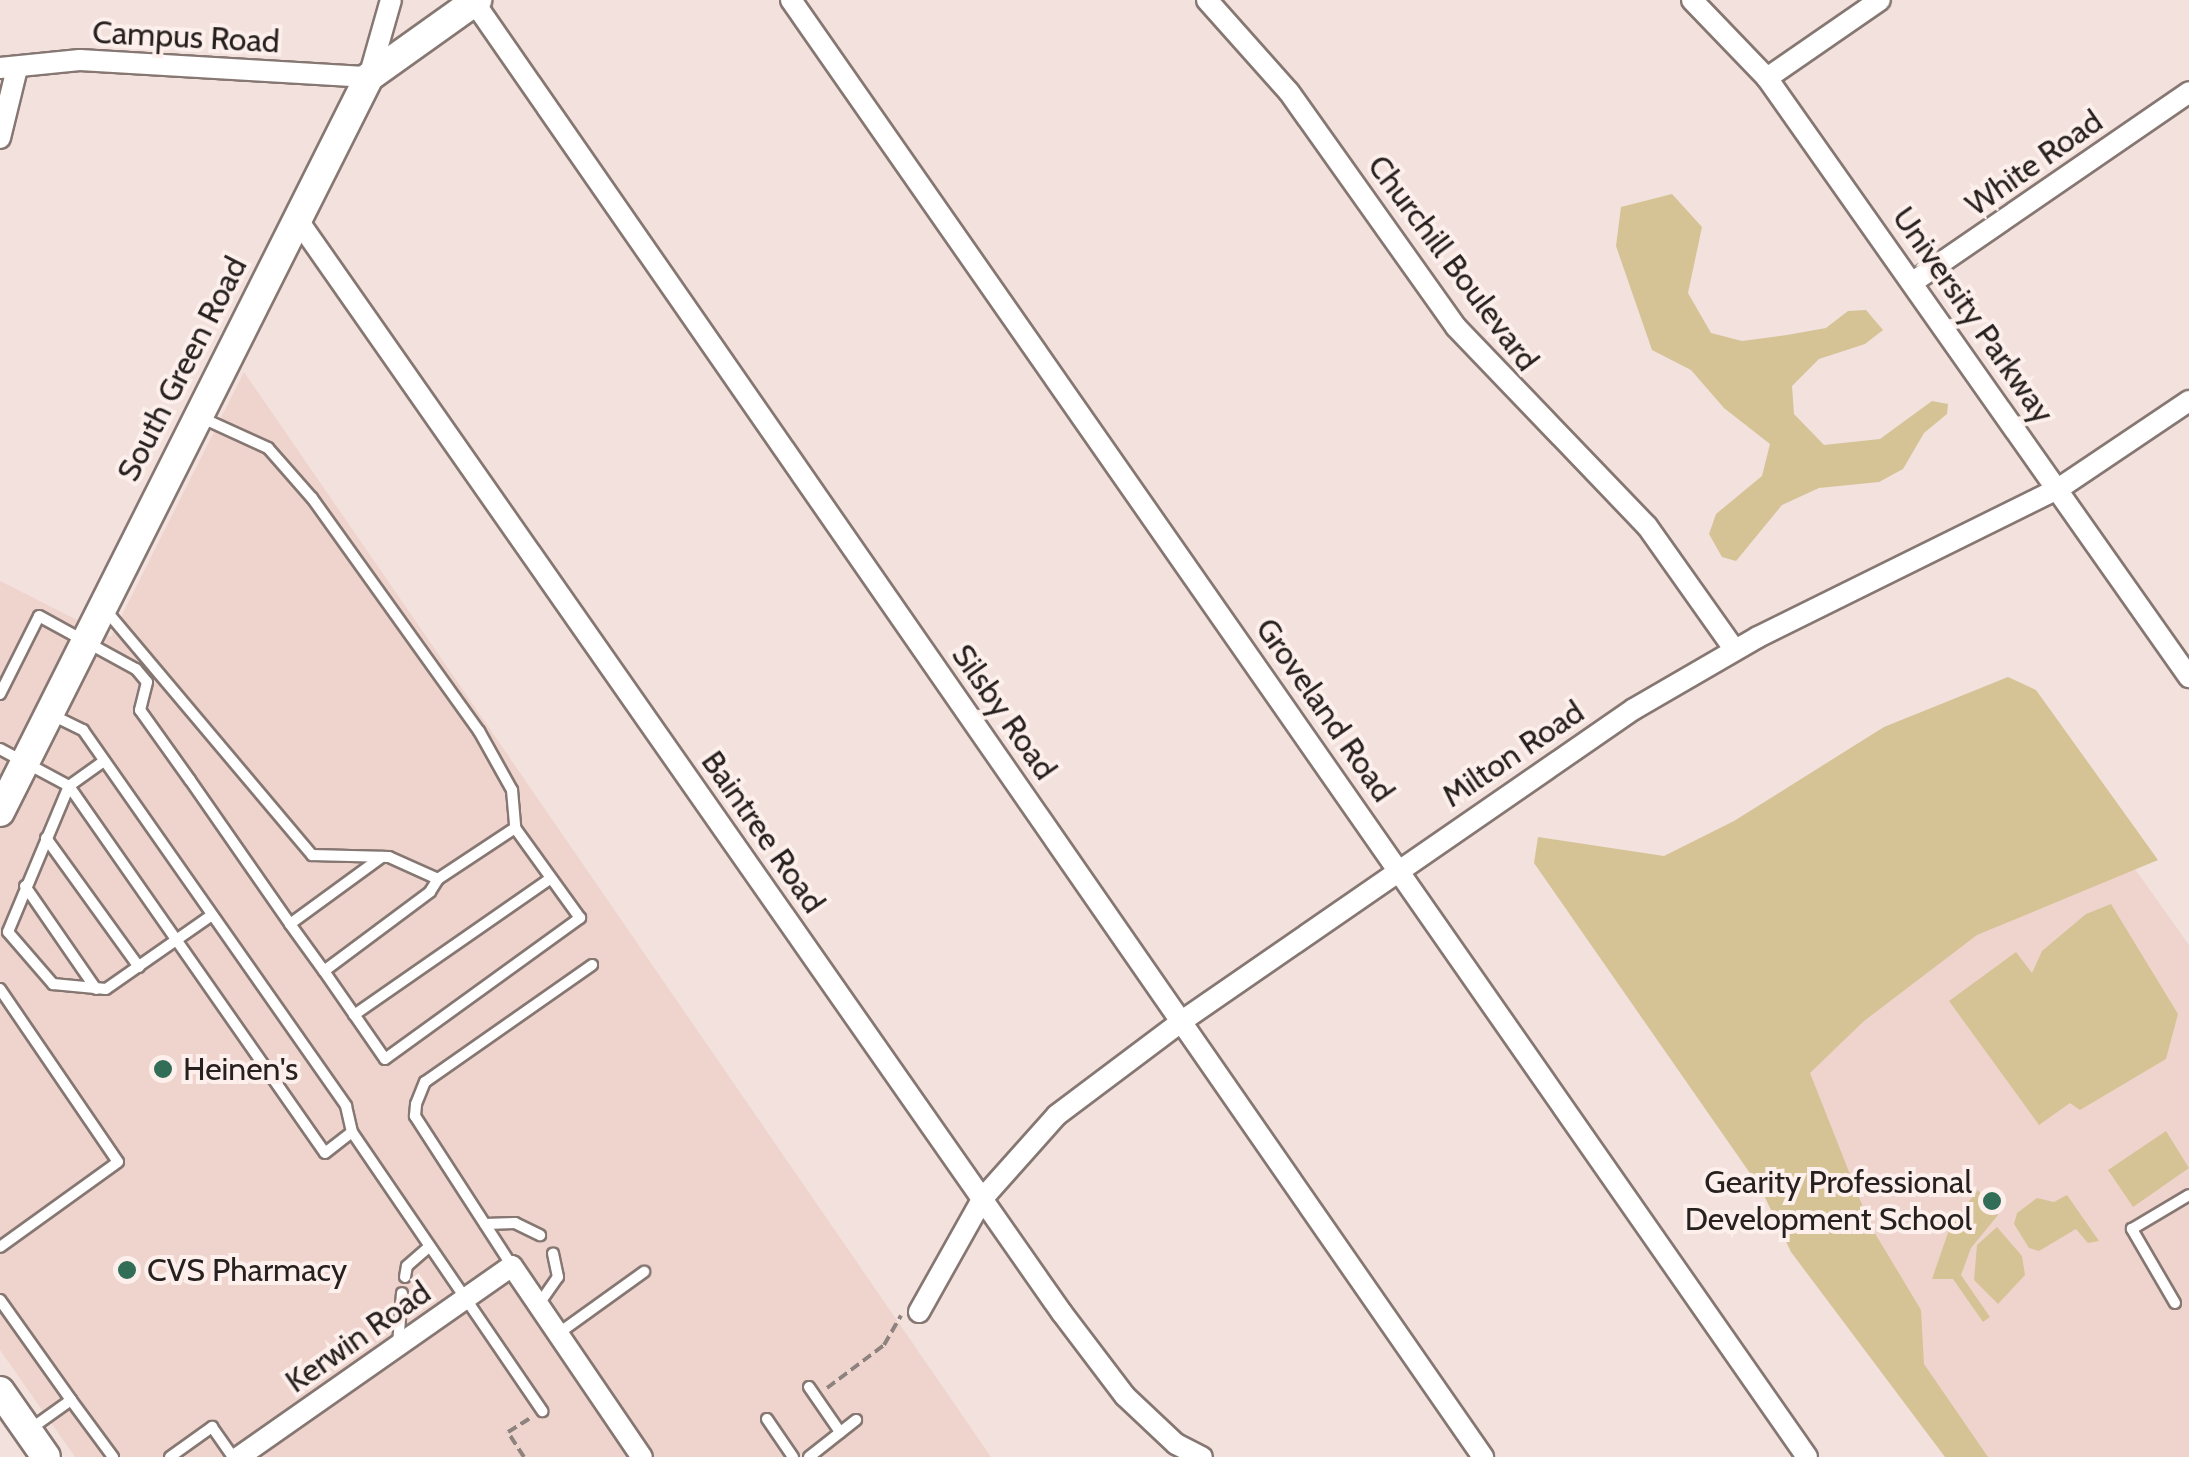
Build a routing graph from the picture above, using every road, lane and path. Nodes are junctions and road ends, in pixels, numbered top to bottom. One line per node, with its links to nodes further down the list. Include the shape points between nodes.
1 (390, 0): 8 (street)
2 (791, 0): 30 (street, Groveland Road)
3 (1207, 0): 19 (street, Churchill Boulevard, via 1289,92 1477,354 1624,499)
4 (1692, 0): 9 (street, University Parkway)
5 (1880, 0): 9 (street)
6 (475, 1): 8 (main road, South Green Road); 44 (street, Silsby Road)
7 (8, 68): 8 (street, Campus Road, via 80,60); 11 (street)
8 (369, 76): 12 (main road, South Green Road)
9 (1767, 78): 13 (street, University Parkway)
10 (2189, 92): 13 (street, White Road)
11 (0, 138)
12 (297, 219): 15 (main road, South Green Road); 47 (street, Baintree Road)
13 (1912, 282): 16 (street, University Parkway)
14 (2189, 401): 16 (street, Milton Road)
15 (198, 416): 17 (main road, South Green Road); 27 (lane, via 268,448 312,498 479,732 512,790)
16 (2058, 489): 19 (street, Milton Road); 20 (street, University Parkway)
17 (102, 607): 18 (main road, South Green Road); 29 (lane, via 312,855)
18 (84, 639): 21 (lane, via 39,616); 22 (main road, South Green Road); 36 (lane, via 147,682 140,710)
19 (1734, 649): 30 (street, Milton Road)
20 (2189, 677)
21 (0, 694)
22 (49, 714): 23 (main road, South Green Road); 24 (lane, via 82,730)
23 (12, 756): 25 (lane); 26 (main road, South Green Road)
24 (104, 760): 25 (lane); 34 (lane)
25 (69, 786): 28 (lane); 37 (lane)
26 (4, 796)
27 (515, 828): 31 (lane); 32 (lane)
28 (46, 838): 33 (lane); 39 (lane)
29 (382, 857): 31 (lane); 36 (lane)
30 (1398, 867): 44 (street, Milton Road); 83 (street, Groveland Road)
31 (438, 879): 40 (lane, via 430,892)
32 (550, 879): 43 (lane); 43 (lane, via 580,918 385,1058)
33 (25, 886): 35 (lane); 42 (lane)
34 (212, 916): 37 (lane); 45 (lane, via 346,1106)
35 (4, 921): 42 (lane, via 24,955 54,984)
36 (290, 924): 40 (lane)
37 (180, 938): 39 (lane); 45 (lane, via 325,1153)
38 (592, 965): 48 (lane, via 425,1082 415,1116)
39 (139, 967): 42 (lane)
40 (324, 971): 43 (lane)
41 (0, 989): 51 (lane, via 118,1162)
42 (96, 990)
43 (354, 1015)
44 (1182, 1021): 47 (street, Milton Road, via 1057,1115); 82 (street, Silsby Road)
45 (352, 1132): 50 (lane)
46 (2189, 1195): 59 (lane, via 2132,1229)
47 (983, 1198): 61 (street, Milton Road); 81 (street, Baintree Road, via 1124,1396 1176,1444)
48 (485, 1224): 49 (lane, via 515,1223); 53 (lane)
49 (540, 1235)
50 (430, 1246): 55 (lane, via 407,1266); 57 (lane)
51 (0, 1247)
52 (553, 1254): 60 (lane, via 558,1278)
53 (512, 1266): 57 (street, Kerwin Road); 60 (street)
54 (644, 1272): 62 (lane)
55 (405, 1277)
56 (402, 1293): 63 (lane)
57 (466, 1298): 63 (street, Kerwin Road); 67 (lane)
58 (0, 1300): 66 (lane)
59 (2174, 1303)
60 (538, 1305): 62 (street)
61 (919, 1312): 65 (path, via 908,1303 884,1345)
62 (558, 1334): 78 (street)
63 (398, 1344): 72 (street, Kerwin Road)
64 (0, 1390): 70 (main road)
65 (812, 1392): 71 (lane)
66 (71, 1400): 70 (lane); 74 (lane)
67 (542, 1411): 77 (path, via 508,1432)
68 (767, 1419): 79 (lane)
69 (856, 1420): 71 (lane)
70 (28, 1431): 73 (main road)
71 (840, 1432): 80 (lane)
72 (262, 1450): 76 (street, Kerwin Road)
73 (46, 1457)
74 (113, 1457)
75 (170, 1457): 76 (lane, via 212,1426)
76 (236, 1457)
77 (524, 1457)
78 (642, 1457)
79 (793, 1457)
80 (809, 1457)
81 (1202, 1457)
82 (1483, 1457)
83 (1807, 1457)

